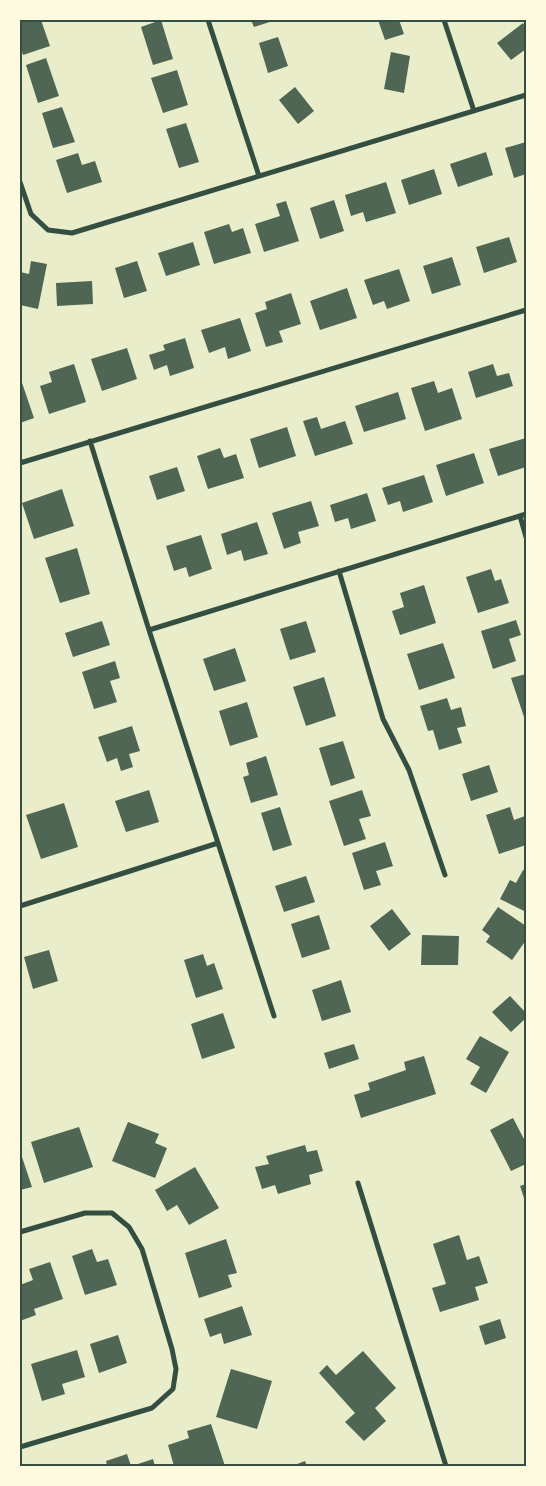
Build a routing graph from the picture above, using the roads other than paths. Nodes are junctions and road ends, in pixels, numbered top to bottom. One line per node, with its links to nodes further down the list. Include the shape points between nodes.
1 (208, 20): 5 (street)
2 (444, 20): 4 (street)
3 (526, 96): 4 (street)
4 (474, 111): 5 (street)
5 (259, 176): 6 (street, via 72,233 48,230 31,214)
6 (20, 182)
7 (526, 310): 8 (street)
8 (90, 441): 9 (street); 14 (street)
9 (20, 463)
10 (526, 514): 11 (street)
11 (520, 516): 12 (street); 13 (street)
12 (526, 537)
13 (339, 572): 14 (street); 16 (street, via 384,719 409,770)
14 (149, 630): 15 (street)
15 (218, 843): 17 (street); 18 (street)
16 (445, 874)
17 (20, 906)
18 (274, 1016)
19 (358, 1183): 22 (street)
20 (20, 1232): 21 (street, via 85,1213 112,1213 130,1227 142,1249 176,1369 173,1389 152,1408)
21 (20, 1447)
22 (446, 1466)

